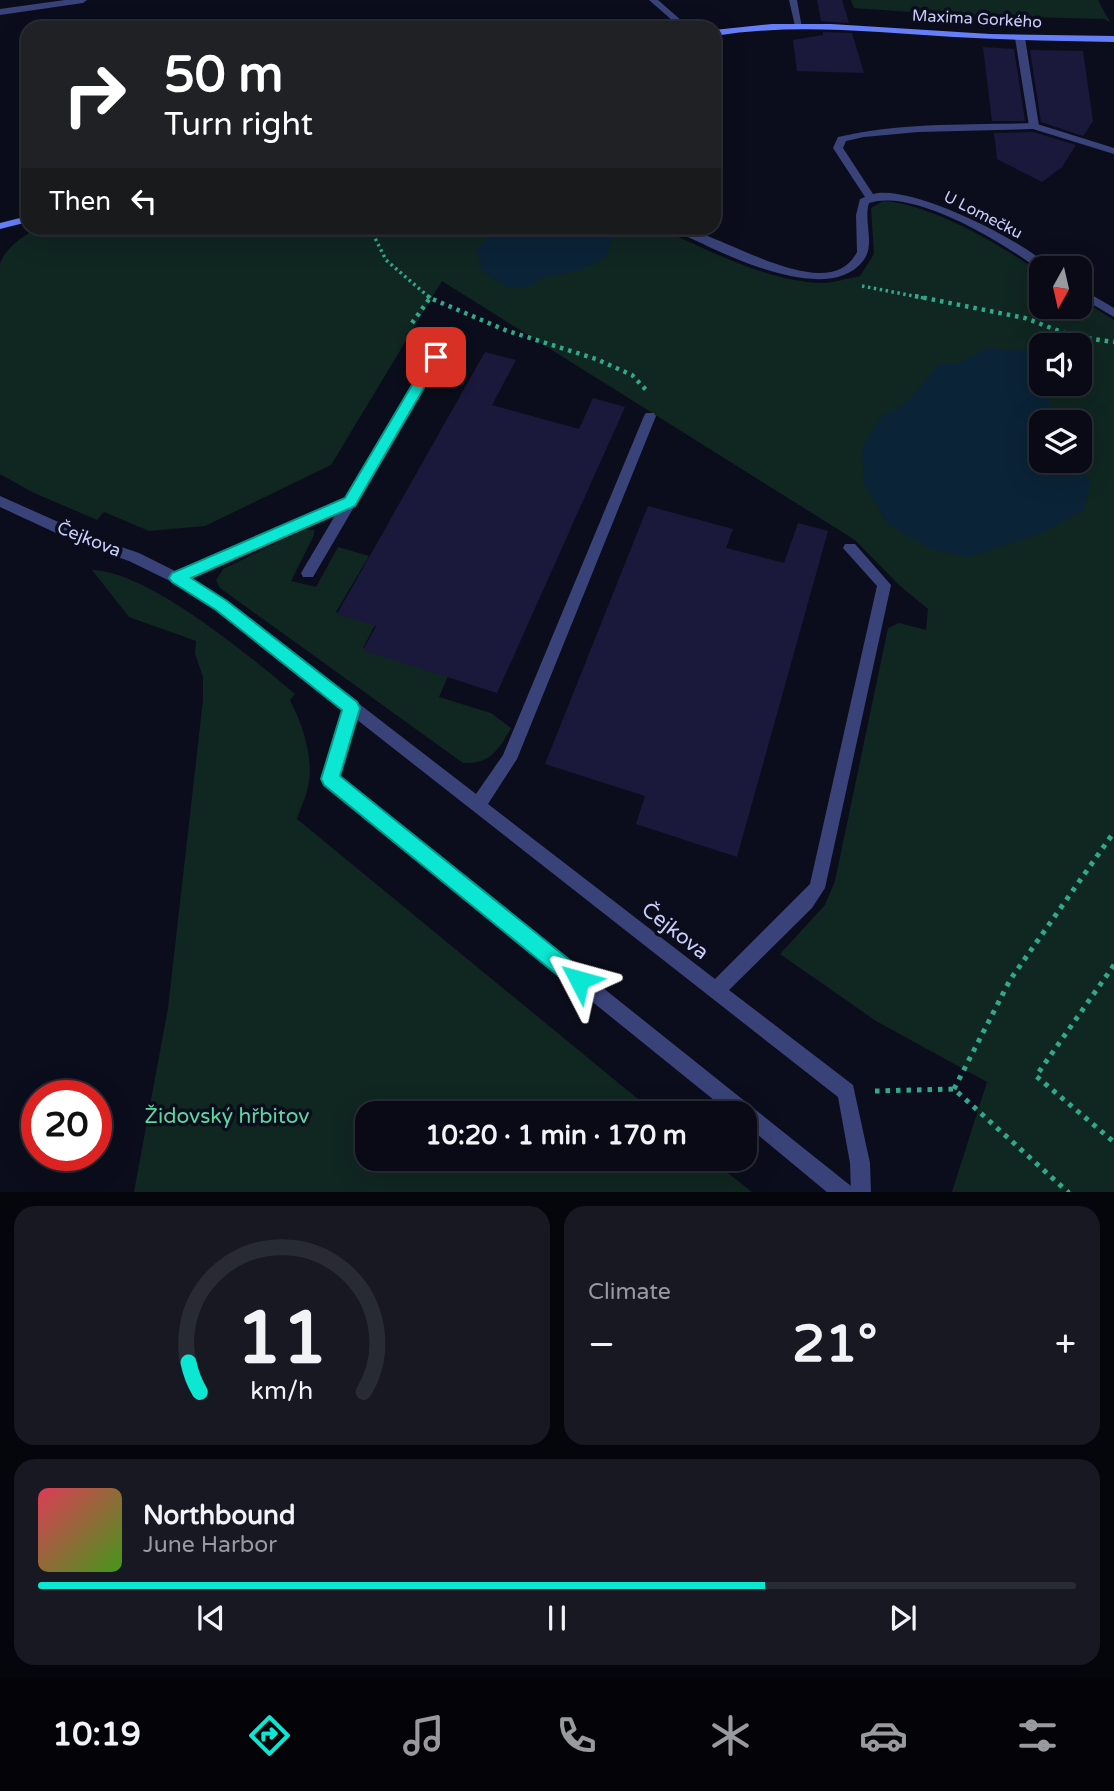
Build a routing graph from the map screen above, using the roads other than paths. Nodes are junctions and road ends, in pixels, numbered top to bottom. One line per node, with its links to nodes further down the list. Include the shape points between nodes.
1 (83, 0): 4 (street)
2 (653, 0): 5 (street)
3 (793, 0): 6 (street)
4 (0, 12)
5 (678, 21)
6 (799, 26): 7 (street, Maxima Gorkého); 8 (street, Maxima Gorkého)
7 (721, 32)
8 (1020, 38): 9 (street, Maxima Gorkého); 10 (street)
9 (1114, 39)
10 (1034, 126): 11 (street); 12 (street, via 918,129 842,139 838,148)
11 (1114, 151)
12 (870, 197): 15 (street, via 862,206 861,257 852,267 824,275 761,265); 16 (street, U Lomečku, via 898,196 946,212)
13 (21, 221): 14 (street)
14 (0, 226)
15 (695, 235)
16 (1029, 256)
17 (1092, 299): 18 (street)
18 (1114, 313)
19 (413, 347): 22 (street, via 436,357)
20 (650, 416): 27 (street, via 509,759)
21 (0, 501): 25 (street, Čejkova)
22 (350, 502): 24 (street); 25 (street)
23 (849, 548): 28 (street, via 884,585 817,888)
24 (308, 573)
25 (177, 578): 26 (street, Čejkova, via 222,606)
26 (351, 708): 27 (street, Čejkova); 29 (street, via 330,779)
27 (477, 807): 28 (street, Čejkova)
28 (715, 991): 32 (street, Čejkova, via 846,1092)
29 (730, 1101)
30 (757, 1123): 31 (street)
31 (844, 1192)
32 (861, 1192)

